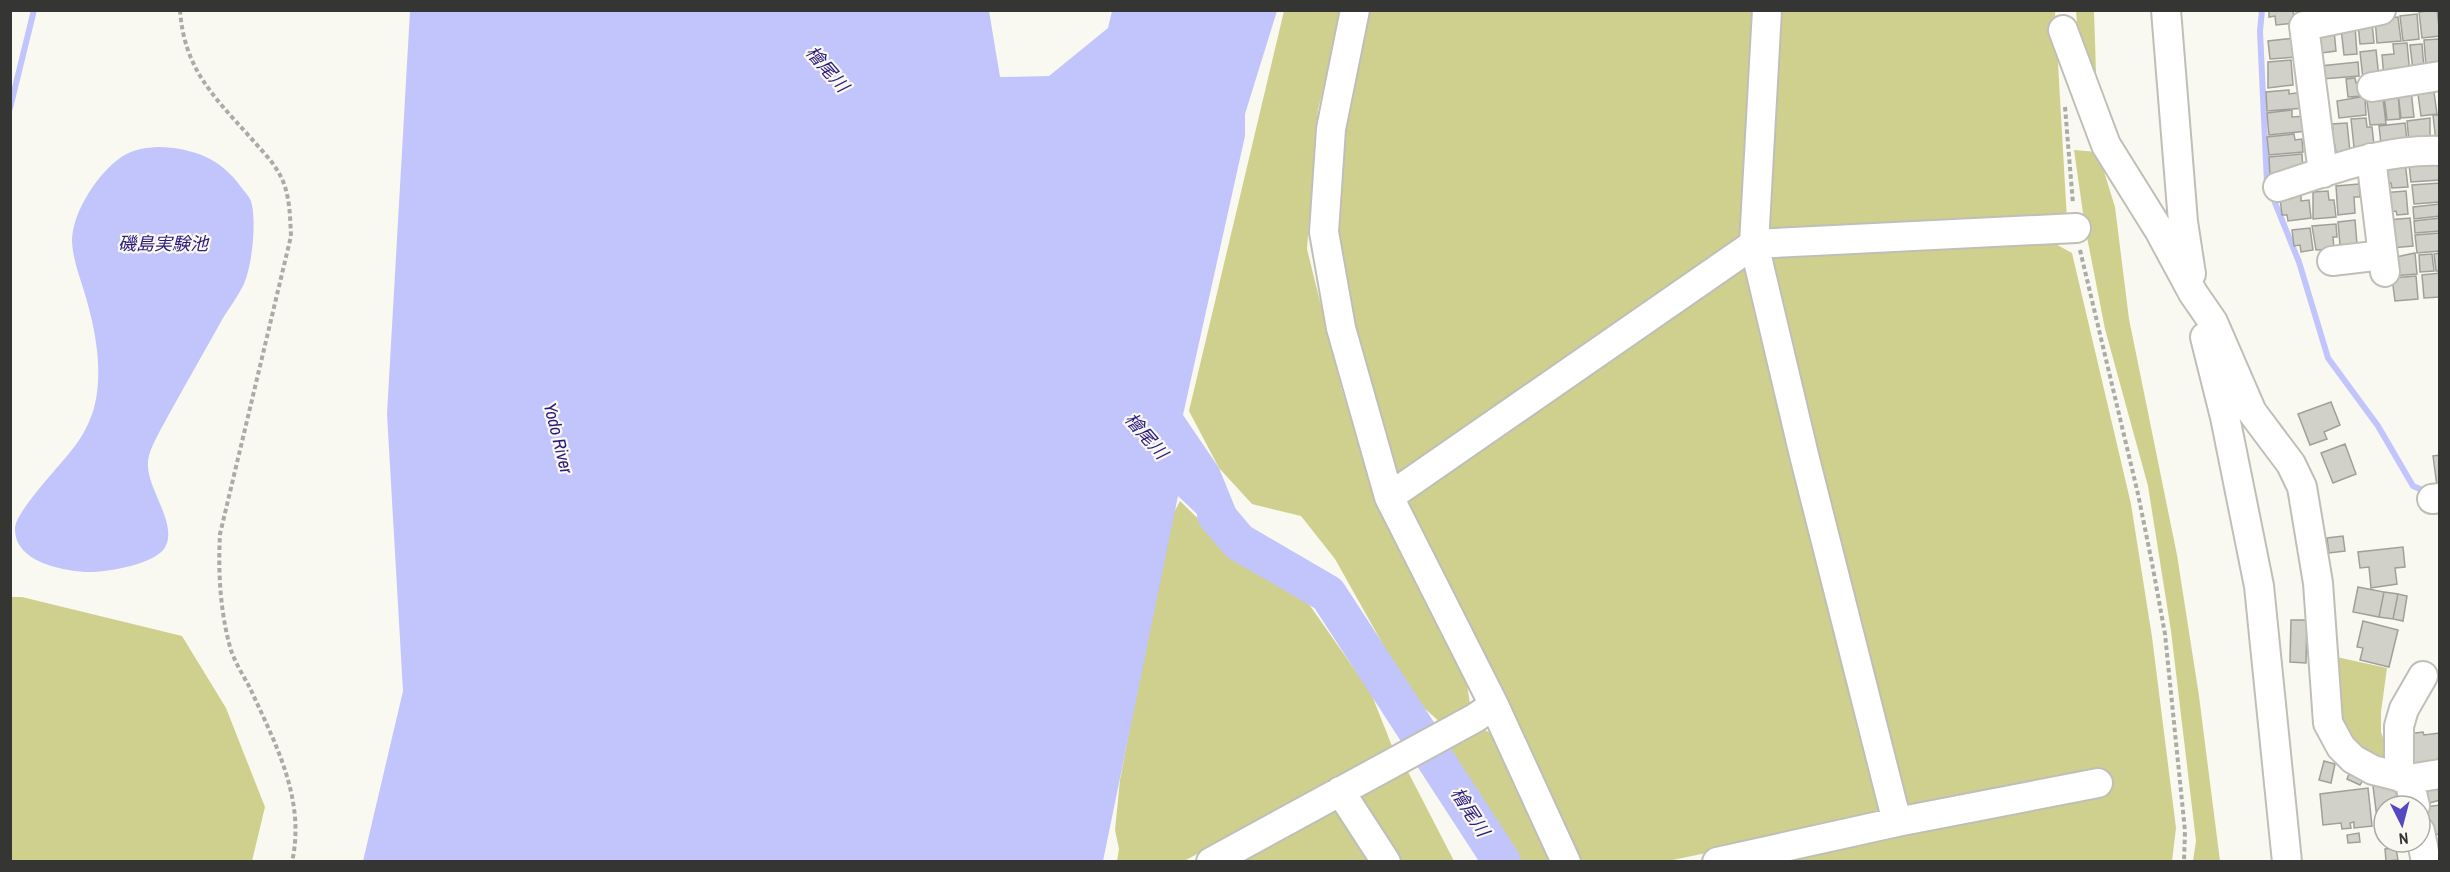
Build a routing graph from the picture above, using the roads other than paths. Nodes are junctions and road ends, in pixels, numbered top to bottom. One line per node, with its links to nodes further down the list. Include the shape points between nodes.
1 (1355, 10): 16 (street, via 1331,129 1324,232 1341,328)
2 (1767, 10): 13 (street)
3 (2166, 10): 15 (street, via 2183,222)
4 (2381, 10): 10 (street, via 2304,26)
5 (2063, 30): 15 (street, via 2106,145)
6 (2439, 76): 7 (street)
7 (2372, 87)
8 (2439, 151): 9 (street)
9 (2372, 158): 10 (street); 14 (street, via 2384,263)
10 (2323, 173): 11 (street)
11 (2278, 187)
12 (2076, 228): 13 (street)
13 (1754, 243): 16 (street); 23 (street)
14 (2332, 261)
15 (2193, 293): 21 (street, via 2214,322 2253,412 2291,464 2302,487 2318,583 2328,723 2341,747 2353,759); 28 (street, via 2225,417 2259,586)
16 (1389, 497): 18 (street)
17 (2423, 676): 21 (street, via 2399,726)
18 (1485, 712): 22 (street); 26 (street)
19 (2439, 774): 21 (street)
20 (2098, 783): 23 (street)
21 (2408, 787)
22 (1340, 791): 24 (street); 25 (street)
23 (1898, 822): 27 (street)
24 (1211, 861)
25 (1386, 861)
26 (1566, 861)
27 (1718, 861)
28 (2287, 861)

